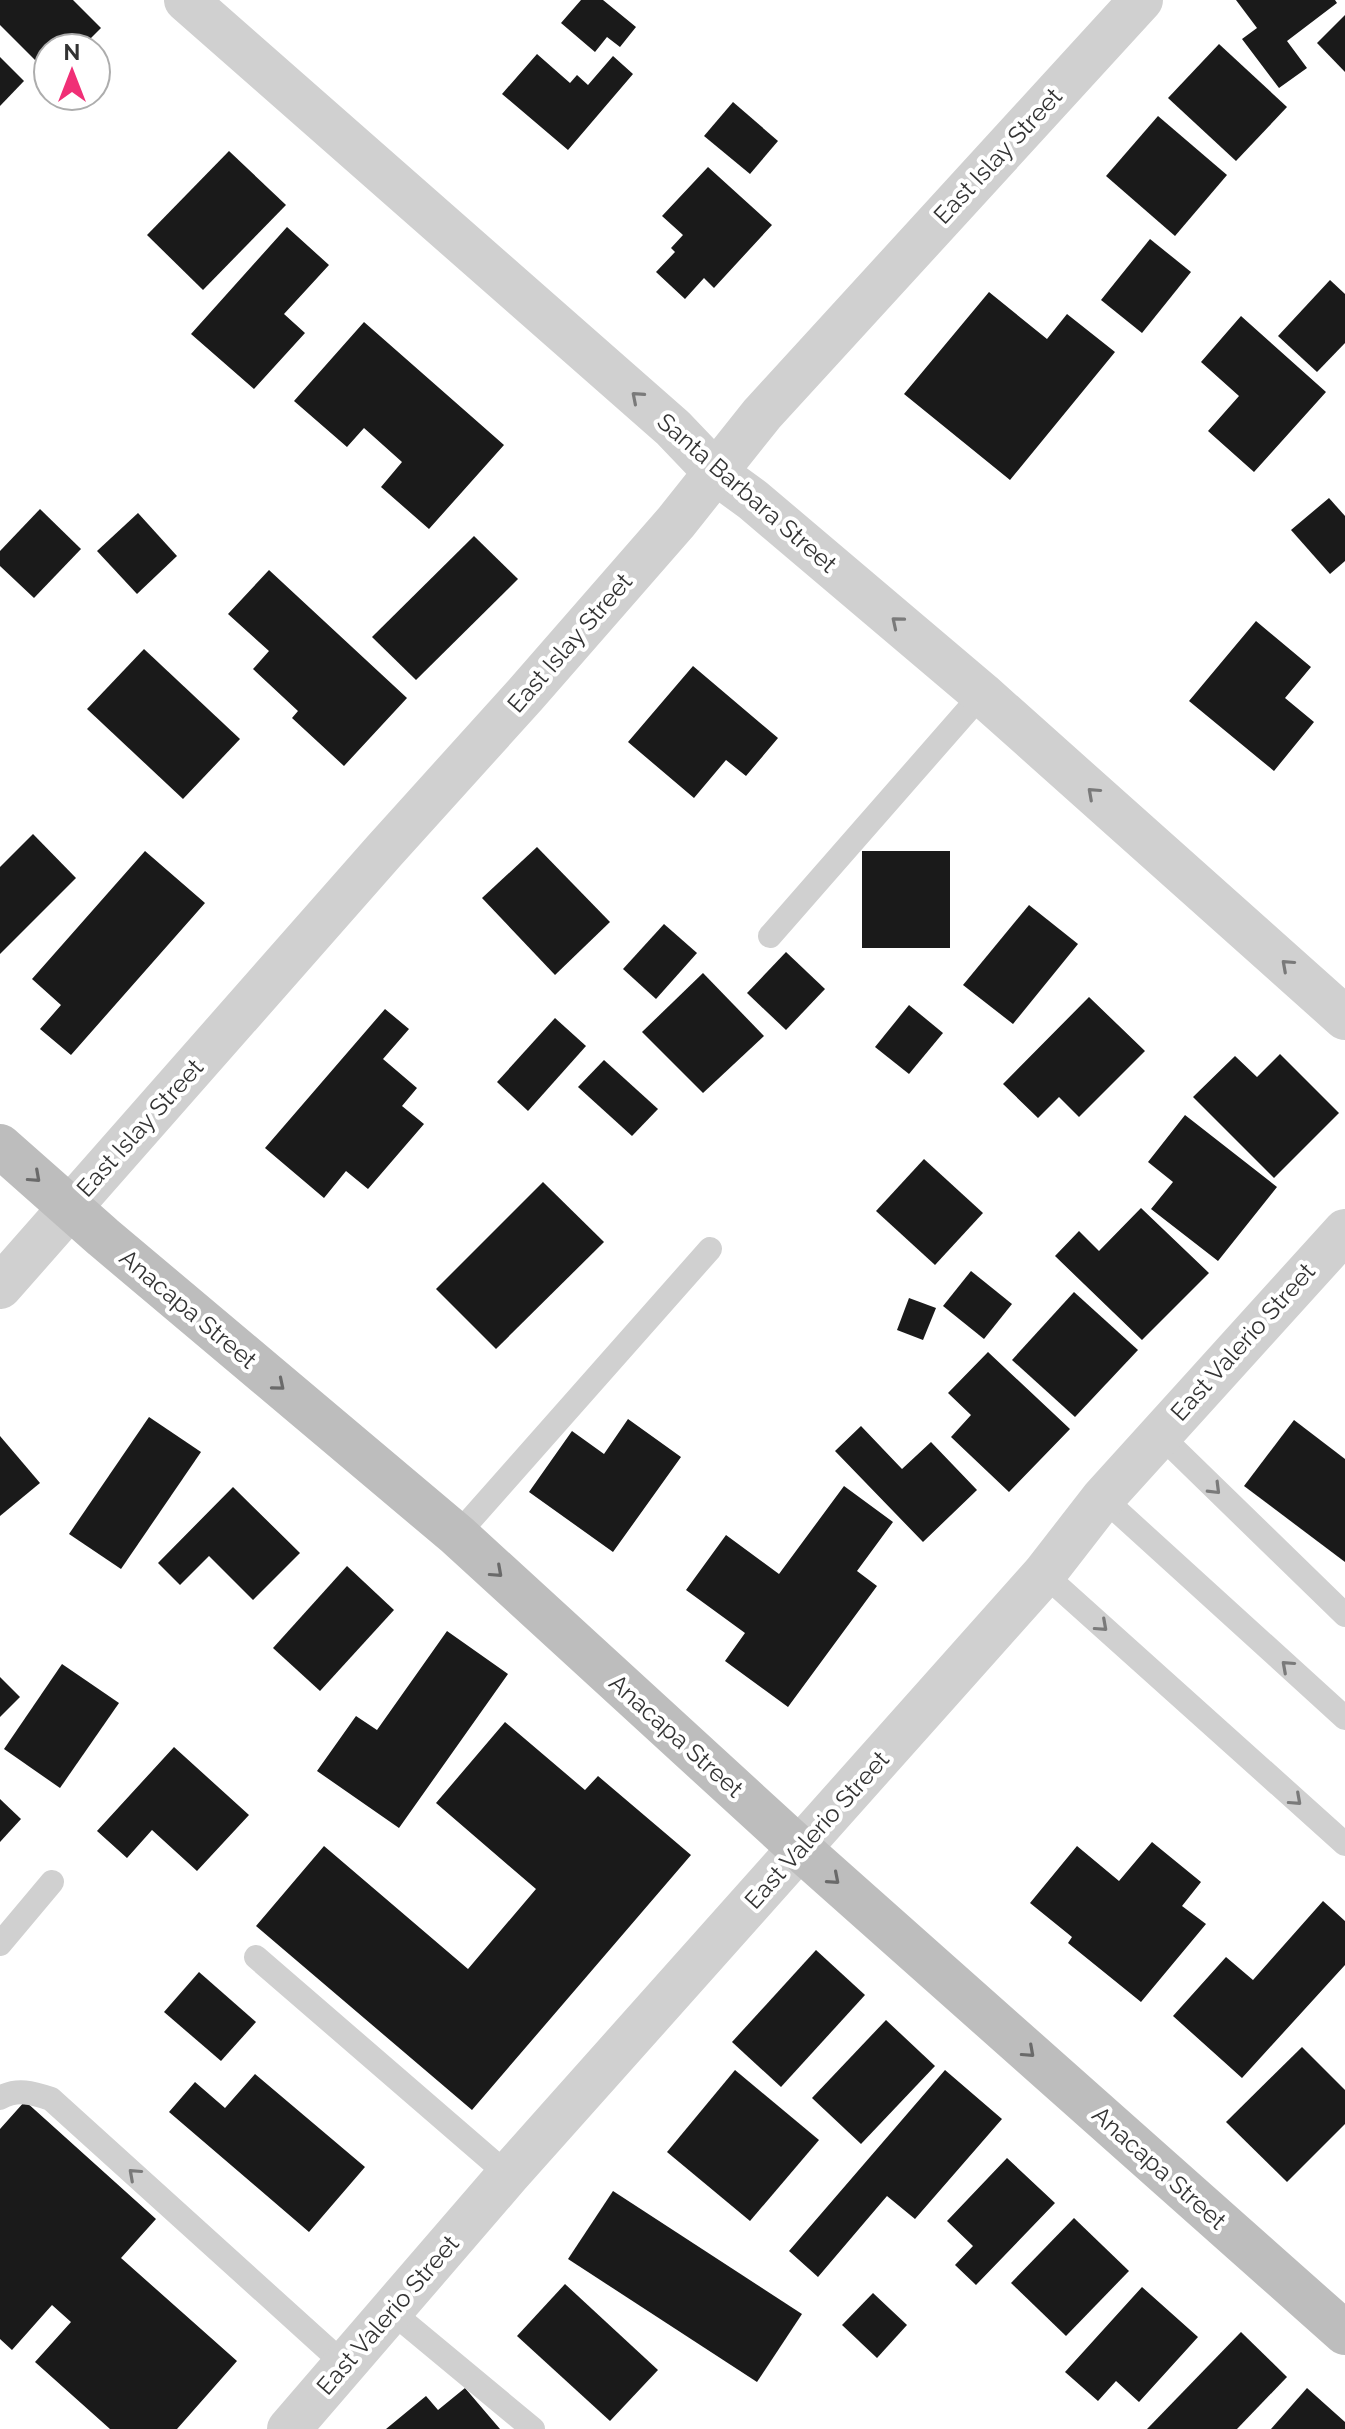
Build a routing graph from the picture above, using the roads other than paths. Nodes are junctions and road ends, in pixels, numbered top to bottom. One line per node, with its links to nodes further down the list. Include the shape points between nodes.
1 (186, 0): 3 (street, Santa Barbara Street, one-way to 1, via 673,428)
2 (1141, 0): 3 (street, East Islay Street, via 762,414)
3 (716, 473): 4 (street, Santa Barbara Street, one-way to 3); 8 (street, East Islay Street)
4 (982, 694): 5 (lane); 6 (street, Santa Barbara Street, one-way to 4)
5 (770, 936)
6 (1345, 1018)
7 (0, 1146): 8 (street, Anacapa Street, one-way to 8)
8 (69, 1208): 11 (street, East Islay Street); 14 (street, Anacapa Street, one-way to 14)
9 (1345, 1231): 12 (street, East Valerio Street)
10 (710, 1249): 14 (lane)
11 (0, 1287)
12 (1159, 1434): 13 (street, East Valerio Street); 16 (lane, one-way to 16)
13 (1103, 1498): 15 (street, East Valerio Street); 17 (lane, one-way to 13)
14 (457, 1535): 19 (street, Anacapa Street, one-way to 19)
15 (1044, 1574): 18 (lane, one-way to 18); 19 (street, East Valerio Street)
16 (1345, 1615)
17 (1345, 1718)
18 (1345, 1844)
19 (800, 1849): 24 (street, East Valerio Street); 26 (street, Anacapa Street, one-way to 26)
20 (52, 1882): 21 (lane)
21 (0, 1944)
22 (256, 1957): 24 (lane)
23 (0, 2098): 27 (lane, one-way to 23, via 51,2099 28,2091)
24 (508, 2175): 25 (street, East Valerio Street)
25 (392, 2312): 27 (street, East Valerio Street); 29 (lane)
26 (1345, 2333)
27 (345, 2365): 28 (street, East Valerio Street)
28 (289, 2429)
29 (533, 2429)

